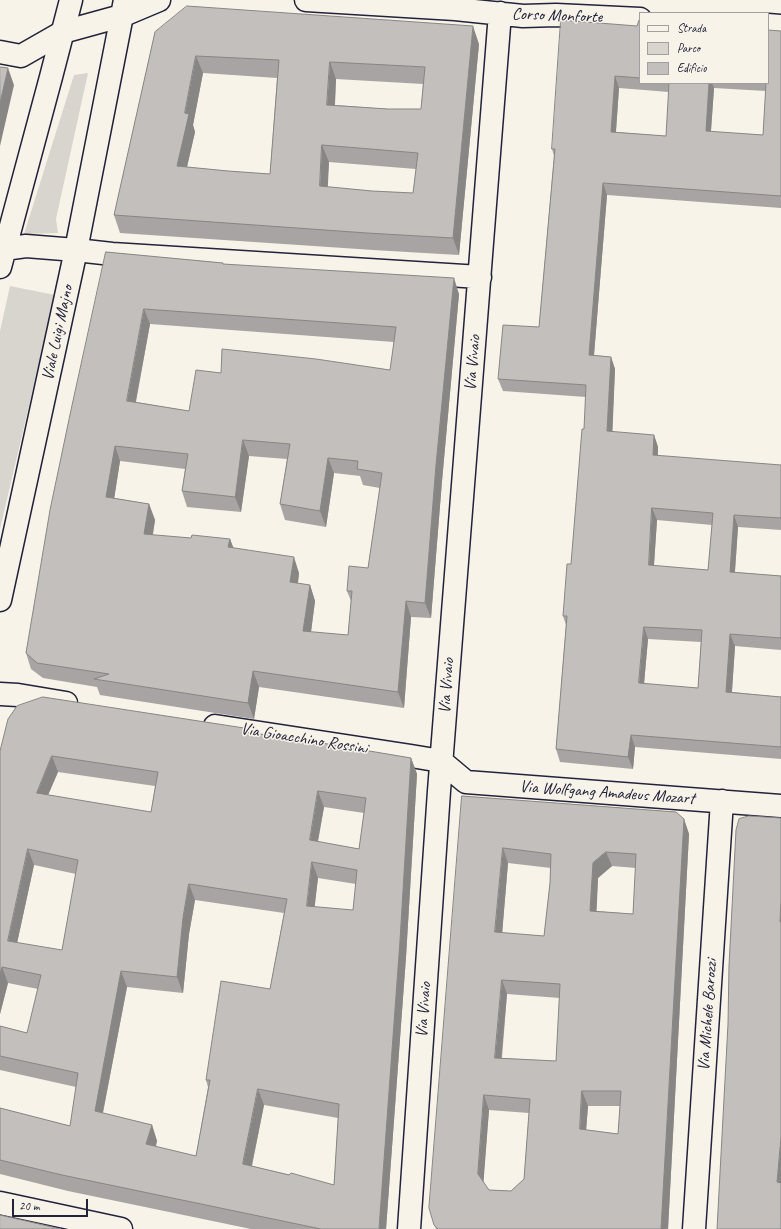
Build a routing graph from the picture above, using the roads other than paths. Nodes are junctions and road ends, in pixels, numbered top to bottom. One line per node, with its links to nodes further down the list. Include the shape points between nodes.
1 (71, 0): 10 (street)
2 (159, 0): 4 (street)
3 (306, 0): 6 (street, Corso Monforte)
4 (123, 8): 10 (street); 12 (street, Viale Luigi Majno)
5 (522, 8): 6 (street, Corso Monforte); 7 (street, Corso Monforte, via 556,15)
6 (500, 13): 14 (street, Via Vivaio)
7 (639, 19)
8 (769, 25): 9 (street)
9 (781, 26)
10 (64, 32): 11 (street, via 22,56); 13 (street)
11 (0, 52)
12 (76, 250): 13 (street, via 26,246); 14 (street); 15 (street, Viale Luigi Majno)
13 (1, 255)
14 (480, 277): 19 (street, Via Vivaio)
15 (0, 600)
16 (0, 694): 17 (street)
17 (86, 706)
18 (194, 723): 19 (street, Via Gioacchino Rossini)
19 (441, 761): 20 (street, Via Wolfgang Amadeus Mozart, via 466,782); 24 (street, Via Vivaio)
20 (722, 801): 21 (street, Via Wolfgang Amadeus Mozart); 25 (street, Via Michele Barozzi)
21 (781, 806)
22 (0, 1203): 23 (street)
23 (121, 1229)
24 (409, 1229)
25 (694, 1229)

